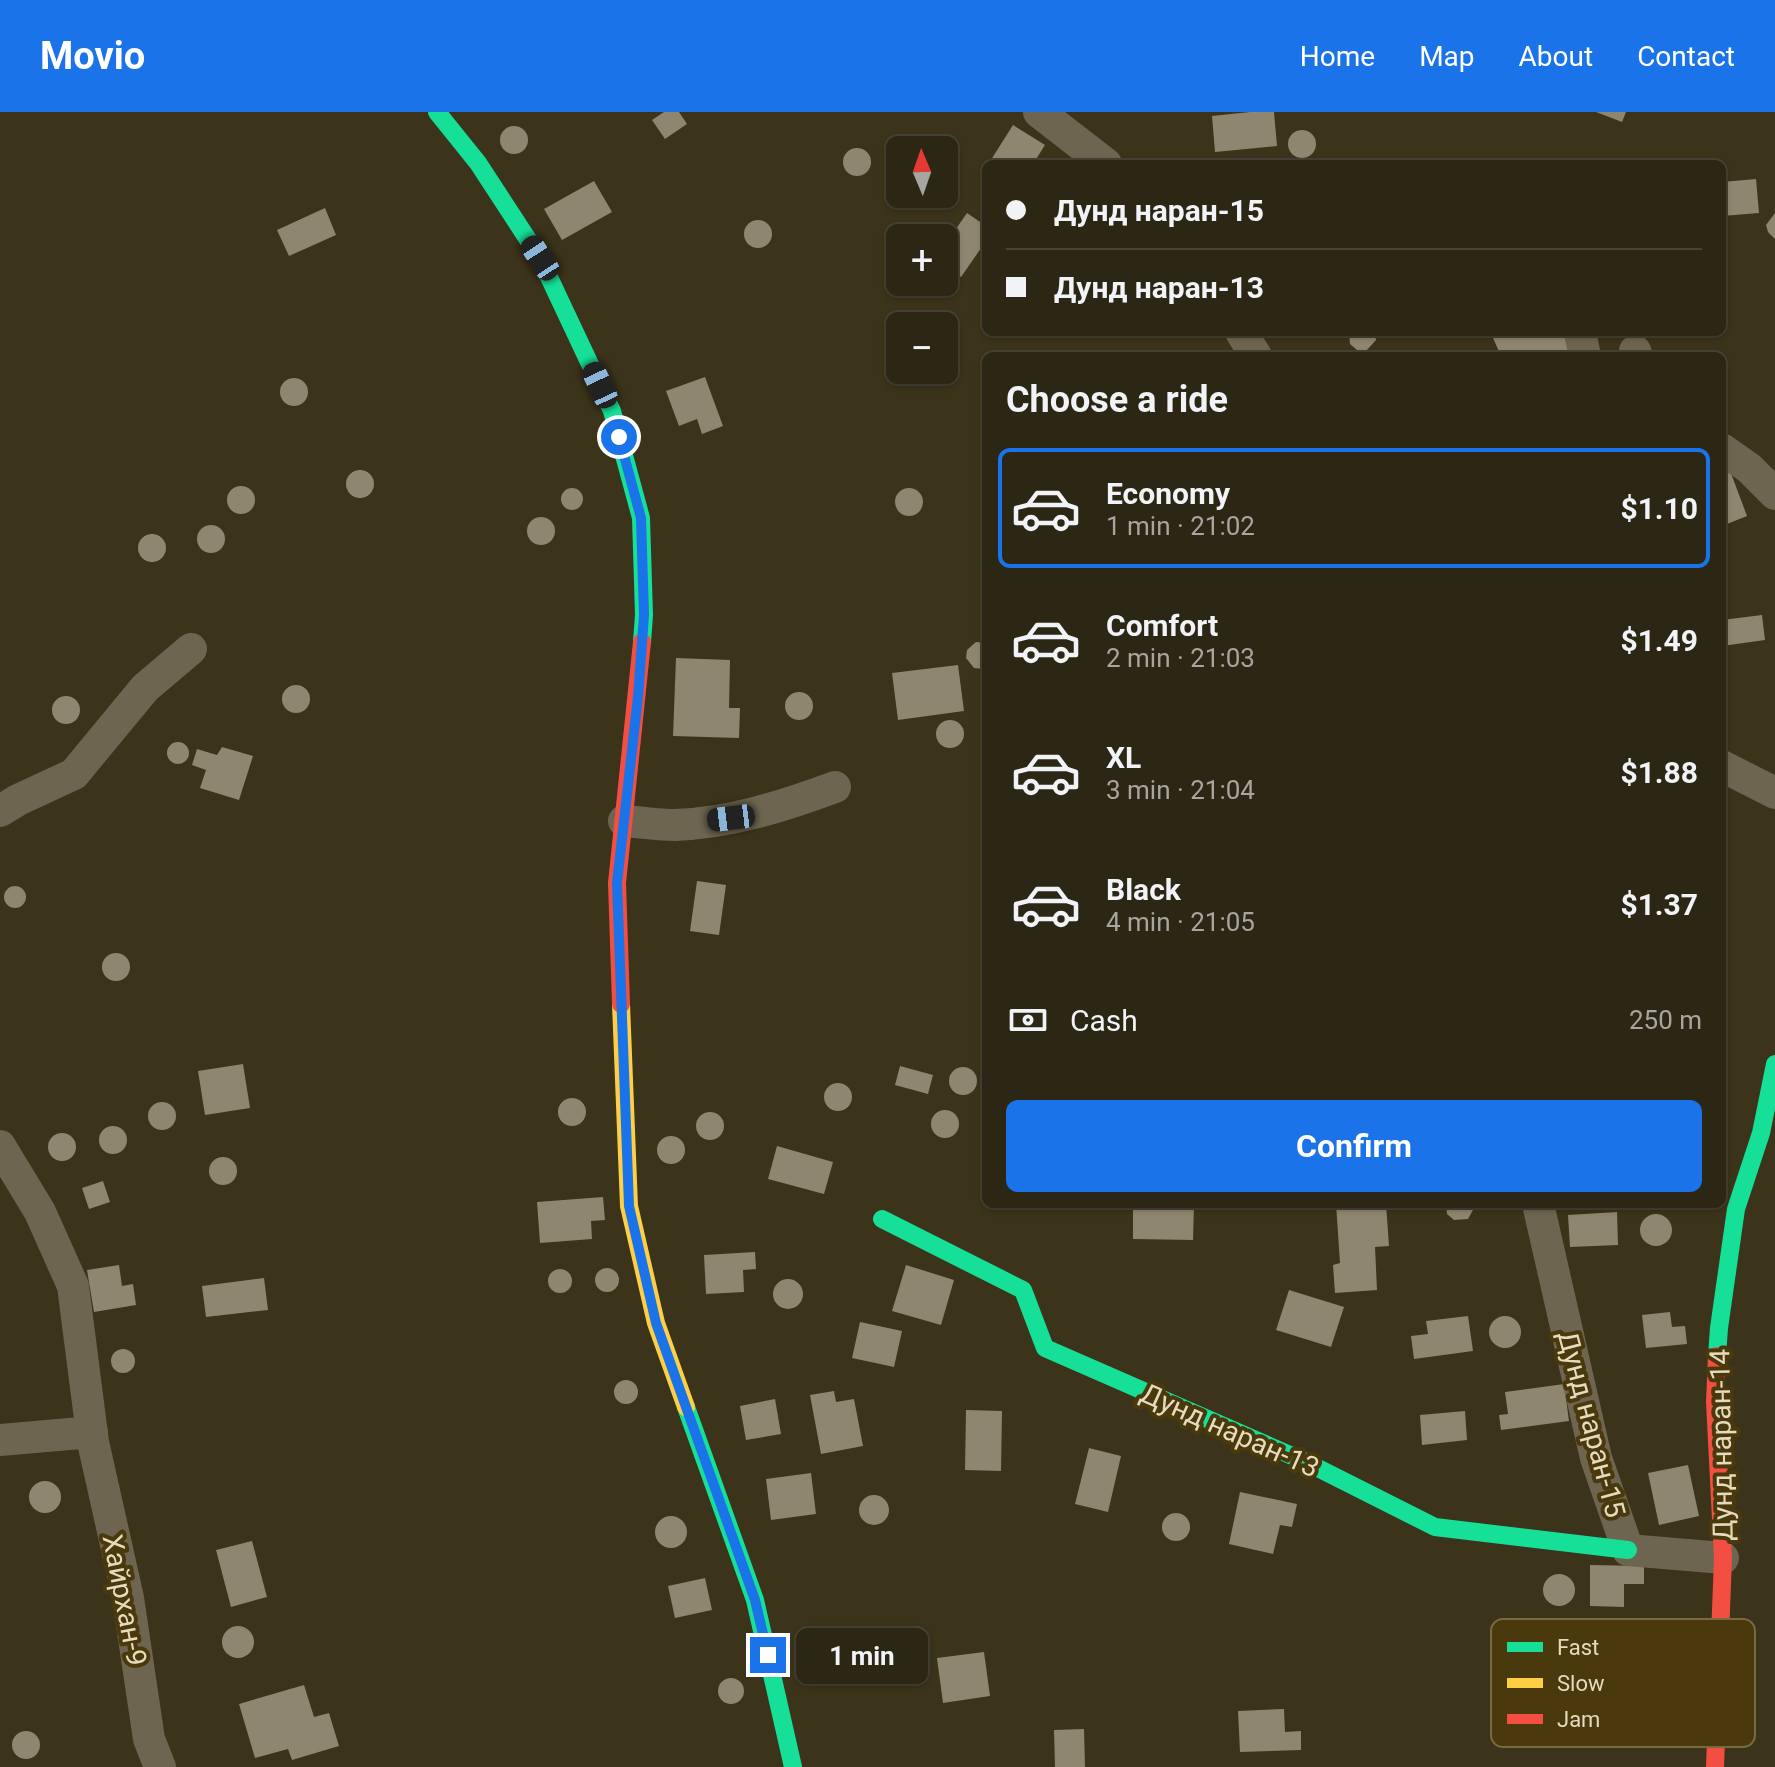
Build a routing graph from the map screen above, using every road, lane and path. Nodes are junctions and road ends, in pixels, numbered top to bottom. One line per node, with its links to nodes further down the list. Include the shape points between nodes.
1 (437, 112): 11 (street, via 478,163 540,258 612,411 641,518 644,615)
2 (1039, 112): 3 (street)
3 (1101, 160)
4 (1726, 452): 5 (street)
5 (1775, 494)
6 (191, 649): 10 (street, via 145,688 74,774)
7 (1726, 768): 9 (street)
8 (835, 787): 11 (street, via 731,818 674,825)
9 (1775, 793)
10 (0, 811)
11 (624, 821): 24 (street, via 617,883 629,1206 656,1323 755,1600)
12 (1775, 1064): 13 (street, Дунд наран-14)
13 (1766, 1145): 20 (street, Дунд наран-14, via 1736,1209 1719,1328 1715,1402)
14 (0, 1146): 17 (street, Хайрхан-9, via 40,1212 73,1286)
15 (1539, 1208): 19 (street, Дунд наран-15, via 1596,1458)
16 (882, 1219): 19 (street, Дунд наран-13, via 1023,1290 1045,1348 1306,1462 1435,1527)
17 (92, 1432): 18 (street); 23 (street, Хайрхан-9, via 128,1598 149,1739)
18 (0, 1440)
19 (1628, 1550): 20 (street, Дунд наран-15)
20 (1723, 1558): 21 (street, Дунд наран-14)
21 (1721, 1619)
22 (1716, 1747): 25 (street, Дунд наран-14)
23 (160, 1767)
24 (793, 1767)
25 (1715, 1767)

